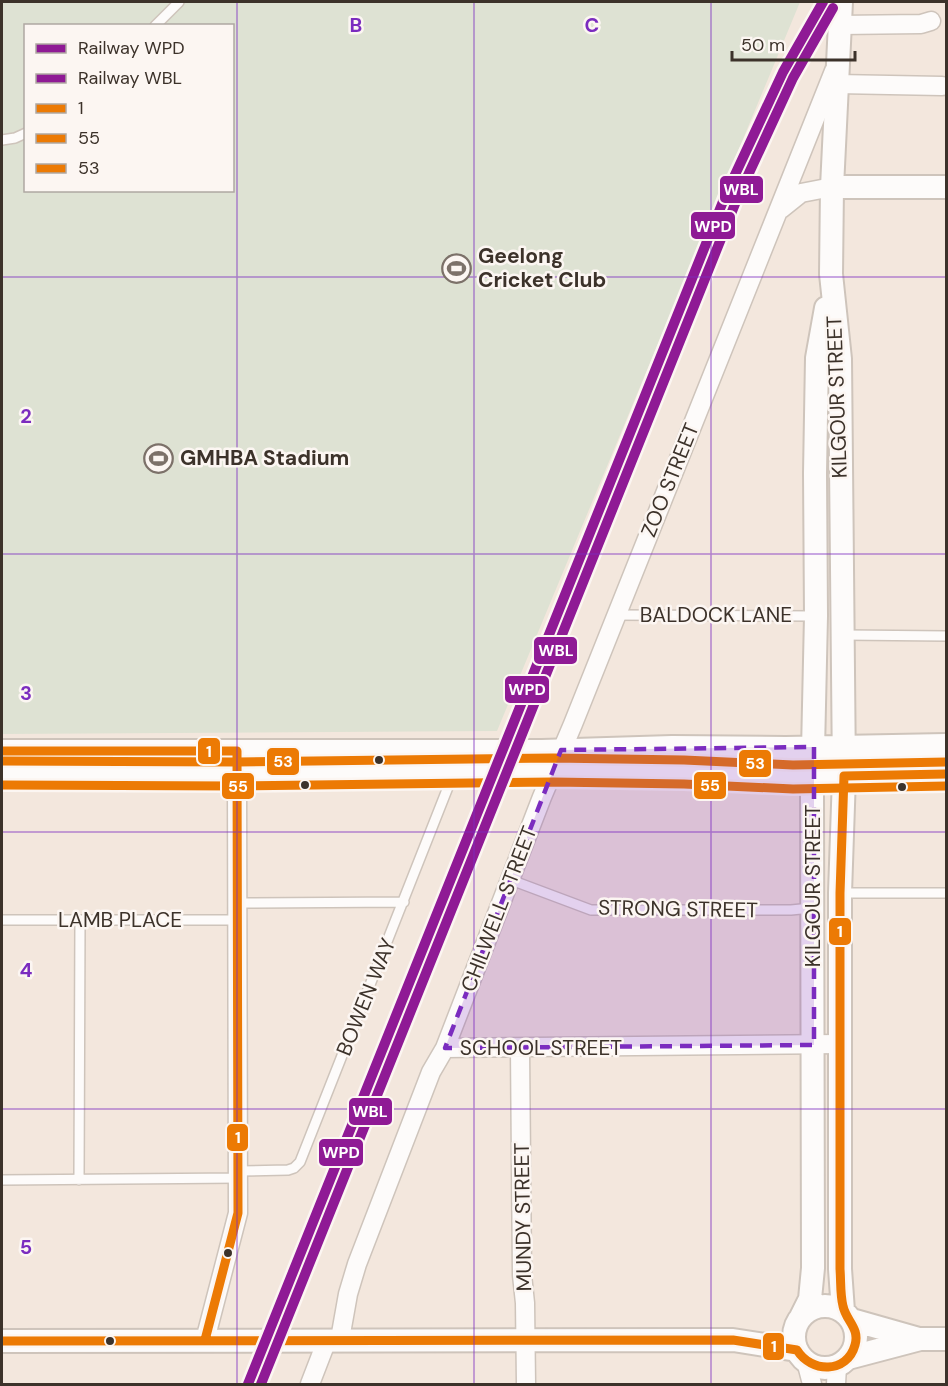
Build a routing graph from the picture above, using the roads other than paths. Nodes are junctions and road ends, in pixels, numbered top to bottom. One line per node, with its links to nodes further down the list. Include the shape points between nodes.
1 (179, 2): 3 (lane)
2 (841, 2): 4 (street, KILGOUR STREET)
3 (157, 24)
4 (840, 25): 5 (street); 6 (street, KILGOUR STREET)
5 (928, 25)
6 (837, 73): 7 (street); 10 (street, KILGOUR STREET); 12 (street, ZOO STREET)
7 (942, 86)
8 (24, 134): 9 (lane)
9 (2, 140)
10 (832, 187): 11 (street); 12 (street, ZOO STREET, via 801,193); 13 (street, KILGOUR STREET)
11 (946, 187)
12 (780, 210): 16 (street, ZOO STREET)
13 (831, 274): 14 (street, KILGOUR STREET, via 817,358); 15 (street, KILGOUR STREET, via 840,359)
14 (815, 473): 15 (street); 17 (street, KILGOUR STREET)
15 (840, 474): 18 (street, KILGOUR STREET)
16 (616, 615): 17 (lane, BALDOCK LANE); 25 (street, ZOO STREET)
17 (816, 616): 18 (street); 22 (street, KILGOUR STREET)
18 (841, 626): 19 (lane); 21 (street, KILGOUR STREET)
19 (946, 636)
20 (946, 744): 21 (street)
21 (843, 746): 22 (street); 31 (street, KILGOUR STREET)
22 (814, 747): 25 (street, via 672,747); 30 (street, KILGOUR STREET)
23 (237, 750): 24 (street); 25 (street); 28 (street)
24 (2, 751)
25 (557, 760): 26 (street); 30 (street); 32 (street, CHILWELL STREET)
26 (454, 772): 28 (street); 35 (lane, BOWEN WAY)
27 (2, 773): 28 (street)
28 (237, 774): 37 (street)
29 (946, 774): 31 (street)
30 (813, 776): 31 (street); 36 (street, KILGOUR STREET)
31 (844, 776): 33 (street, KILGOUR STREET)
32 (511, 880): 36 (lane, STRONG STREET, via 591,910); 42 (street, CHILWELL STREET)
33 (840, 893): 34 (lane); 40 (street, KILGOUR STREET)
34 (946, 893)
35 (404, 902): 37 (lane, LAMB PLACE); 44 (lane, BOWEN WAY, via 300,1162 288,1170)
36 (813, 908): 41 (street, KILGOUR STREET)
37 (238, 912): 39 (lane, LAMB PLACE); 44 (street)
38 (2, 920): 39 (lane, LAMB PLACE)
39 (80, 920): 46 (lane)
40 (840, 1044): 41 (street, SCHOOL STREET); 47 (street, KILGOUR STREET, via 840,1269)
41 (814, 1045): 43 (street, SCHOOL STREET); 48 (street, KILGOUR STREET, via 813,1283)
42 (446, 1048): 43 (street, SCHOOL STREET); 53 (street, SCHOOL STREET, via 431,1072 357,1264)
43 (520, 1048): 49 (street, MUNDY STREET)
44 (239, 1174): 46 (lane, BOWEN WAY); 52 (street, via 238,1213)
45 (2, 1180): 46 (lane, BOWEN WAY)
46 (79, 1180)
47 (848, 1316): 48 (street, via 835,1307 816,1307); 50 (street); 57 (street, via 856,1329 856,1340)
48 (799, 1321): 54 (street); 56 (street, via 795,1333)
49 (525, 1339): 53 (street); 54 (street); 59 (street, MUNDY STREET)
50 (920, 1339): 51 (street); 57 (street)
51 (946, 1339)
52 (205, 1340): 53 (street); 55 (street)
53 (334, 1340): 58 (street, SCHOOL STREET)
54 (733, 1340): 56 (street)
55 (2, 1341)
56 (802, 1356): 57 (street, via 815,1366); 60 (street)
57 (840, 1369)
58 (309, 1384)
59 (525, 1384)
60 (812, 1384)

